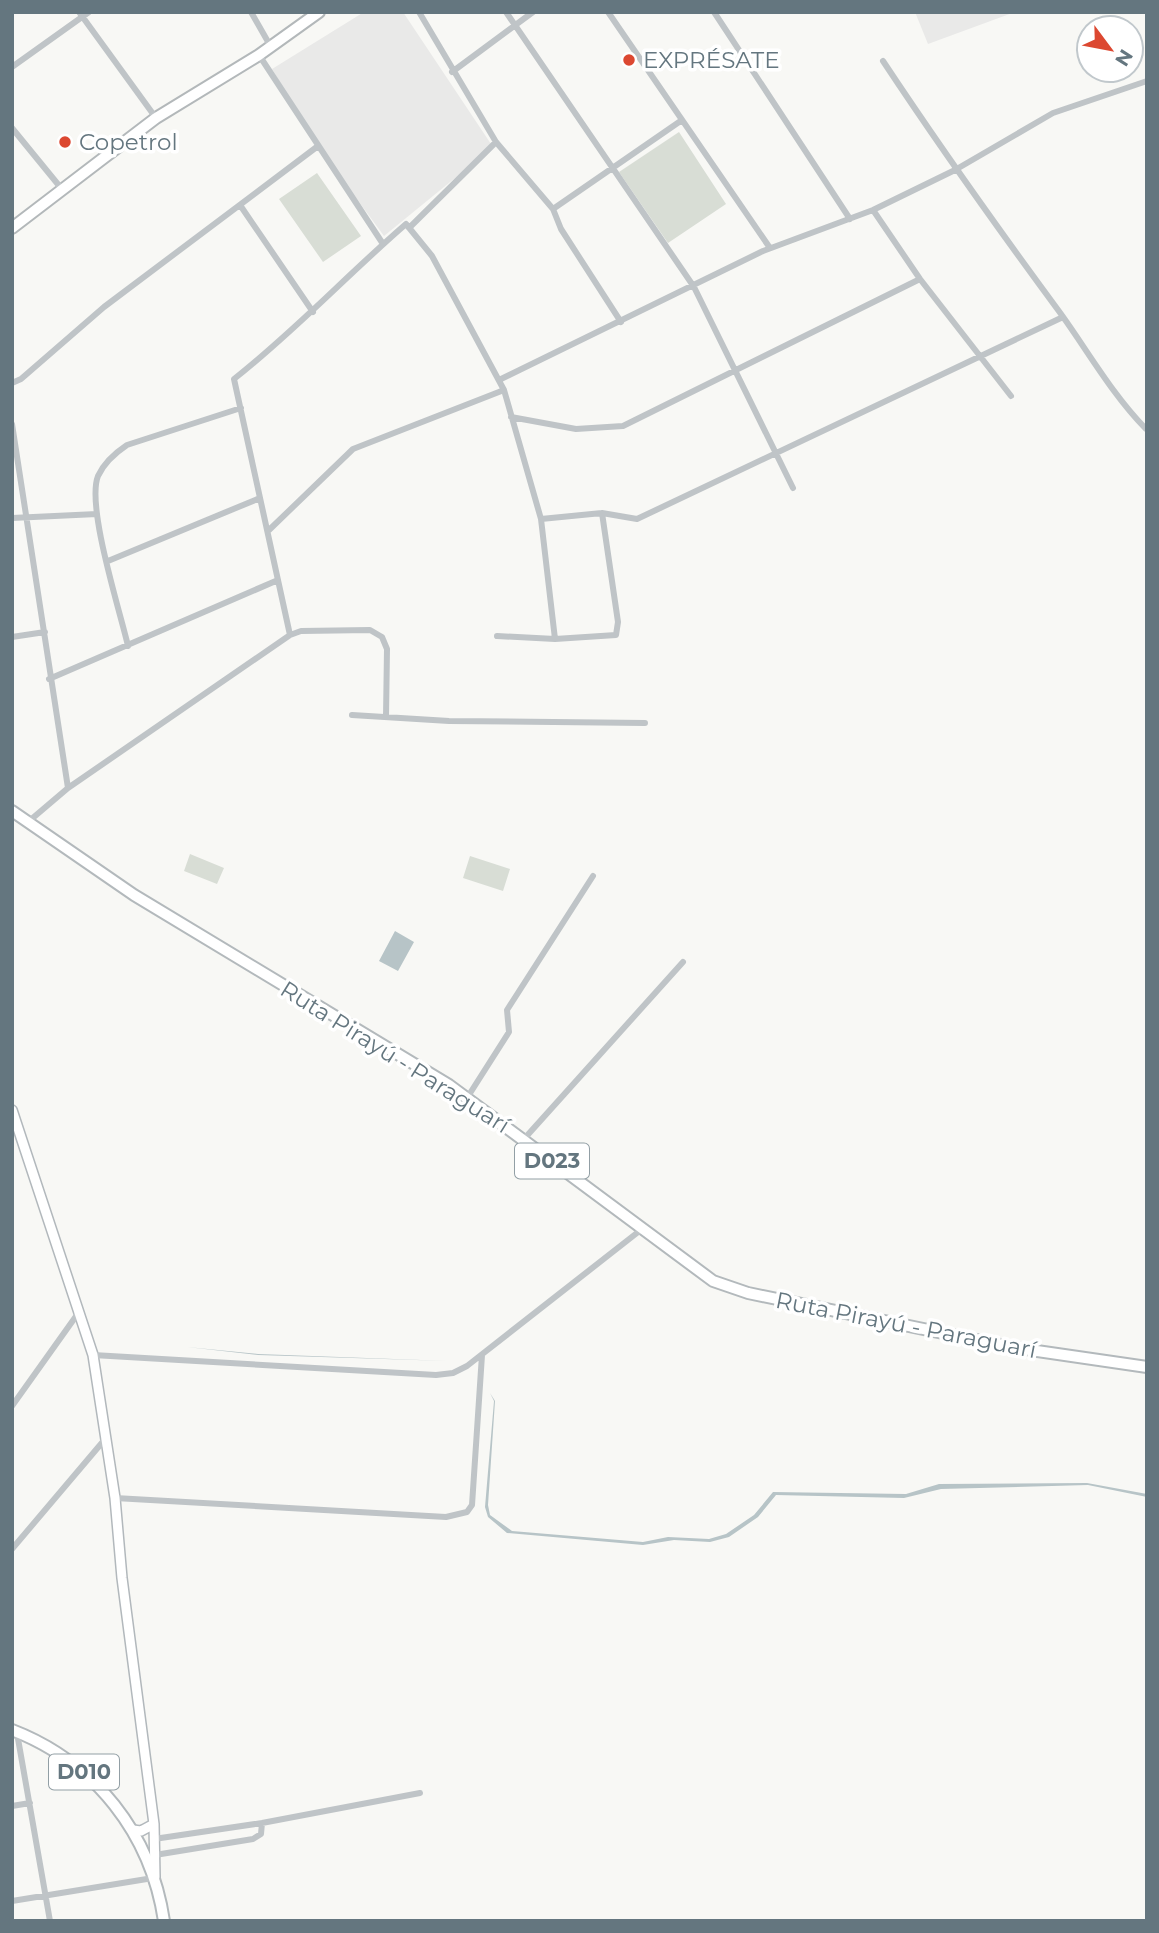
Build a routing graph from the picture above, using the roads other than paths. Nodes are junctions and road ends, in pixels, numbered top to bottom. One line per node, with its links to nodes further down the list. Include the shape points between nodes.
1 (89, 12): 9 (street)
2 (251, 12): 11 (street)
3 (319, 12): 11 (main road)
4 (419, 12): 15 (street)
5 (506, 12): 10 (street)
6 (533, 12): 10 (street)
7 (608, 12): 18 (street)
8 (714, 12): 28 (street)
9 (80, 15): 14 (street); 17 (street)
10 (514, 24): 15 (street); 22 (street)
11 (271, 47): 12 (main road)
12 (259, 55): 17 (main road); 21 (street)
13 (883, 61): 23 (street)
14 (12, 67)
15 (452, 72): 20 (street)
16 (1147, 81): 23 (street, via 1053,113)
17 (156, 118): 24 (main road)
18 (682, 120): 22 (street); 32 (street)
19 (12, 128): 24 (street)
20 (496, 142): 26 (street); 30 (street)
21 (318, 146): 25 (street); 31 (street)
22 (611, 169): 26 (street); 34 (street)
23 (954, 170): 27 (street); 36 (street)
24 (61, 188): 29 (main road)
25 (240, 205): 35 (street); 41 (street, via 103,306)
26 (553, 209): 37 (street)
27 (873, 209): 28 (street); 33 (street)
28 (849, 219): 32 (street)
29 (12, 228)
30 (409, 228): 31 (street, via 406,224); 40 (street, via 432,256)
31 (383, 244): 35 (street)
32 (770, 248): 34 (street)
33 (920, 279): 38 (street); 39 (street)
34 (694, 287): 37 (street); 39 (street)
35 (313, 312): 44 (street, via 234,379)
36 (1063, 317): 38 (street); 47 (street, via 1123,405)
37 (621, 322): 40 (street)
38 (980, 356): 43 (street); 48 (street)
39 (734, 371): 45 (street, via 623,426 576,429); 48 (street)
40 (499, 380): 42 (street)
41 (12, 383)
42 (504, 390): 45 (street); 56 (street, via 353,449)
43 (1011, 396)
44 (240, 408): 50 (street); 52 (street, via 127,445 112,456 98,476)
45 (511, 416): 55 (street)
46 (12, 424): 53 (street)
47 (1146, 429)
48 (775, 452): 49 (street); 51 (street, via 637,519)
49 (793, 488)
50 (260, 498): 56 (street); 57 (street)
51 (602, 513): 55 (street); 63 (street, via 616,635)
52 (97, 514): 53 (street); 57 (street)
53 (26, 516): 54 (street); 59 (street)
54 (12, 518)
55 (541, 519): 63 (street)
56 (268, 531): 58 (street)
57 (108, 561): 64 (street)
58 (278, 580): 60 (street); 64 (street)
59 (45, 632): 62 (street); 65 (street)
60 (290, 635): 67 (street, via 370,631 382,637 387,649); 69 (street)
61 (497, 636): 63 (street)
62 (12, 637)
63 (555, 639)
64 (128, 646): 65 (street)
65 (49, 679): 69 (street)
66 (352, 715): 67 (street)
67 (386, 717): 68 (street)
68 (645, 723)
69 (68, 788): 71 (street)
70 (12, 811): 71 (main road, Ruta Pirayú - Paraguarí / D023)
71 (28, 822): 74 (main road, Ruta Pirayú - Paraguarí / D023, via 145,902)
72 (593, 876): 74 (street, via 507,1010 509,1032)
73 (683, 962): 76 (street)
74 (467, 1098): 76 (main road, Ruta Pirayú - Paraguarí / D023)
75 (12, 1110): 78 (main road)
76 (524, 1139): 77 (main road, Ruta Pirayú - Paraguarí / D023)
77 (642, 1229): 80 (street); 81 (main road, Ruta Pirayú - Paraguarí / D023, via 713,1281 748,1293 1016,1349)
78 (80, 1311): 79 (main road); 82 (street)
79 (93, 1355): 80 (street, via 436,1375 453,1373); 83 (main road)
80 (482, 1355): 84 (street, via 472,1505 467,1512 446,1517)
81 (1147, 1367)
82 (12, 1406)
83 (106, 1438): 84 (main road); 85 (street)
84 (115, 1498): 90 (main road)
85 (12, 1549)
86 (15, 1731): 88 (street); 92 (main road, D010, via 89,1776)
87 (420, 1793): 91 (street)
88 (30, 1803): 89 (street); 96 (street)
89 (12, 1806)
90 (154, 1824): 92 (main road); 93 (main road)
91 (262, 1824): 93 (street); 94 (street, via 261,1835 253,1839)
92 (133, 1830): 95 (main road, D010)
93 (154, 1839): 94 (main road)
94 (155, 1855): 95 (main road)
95 (155, 1877): 96 (street); 99 (main road, D010)
96 (46, 1895): 97 (street); 98 (street)
97 (12, 1901)
98 (50, 1921)
99 (164, 1921)

